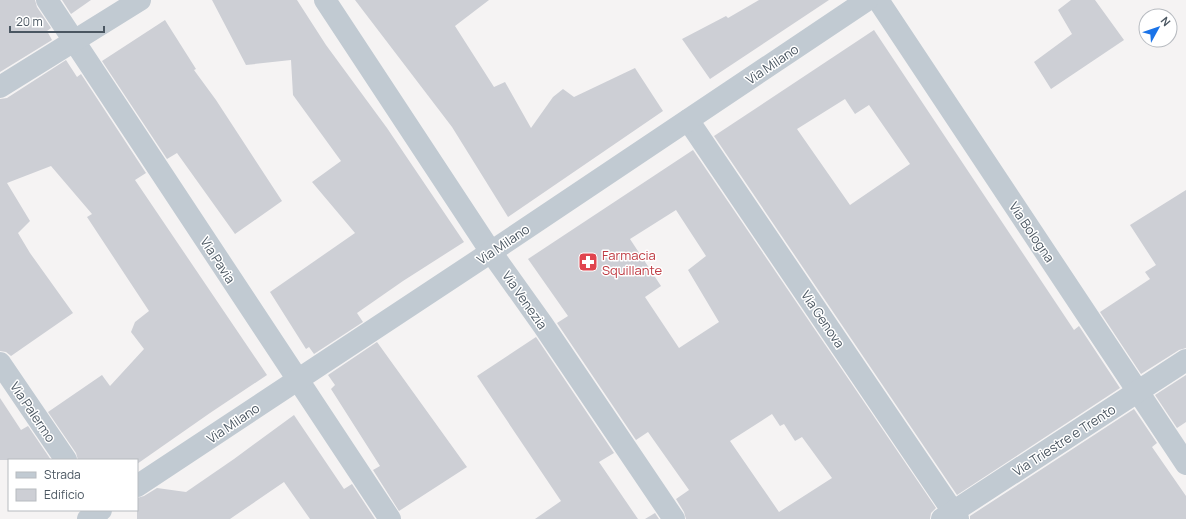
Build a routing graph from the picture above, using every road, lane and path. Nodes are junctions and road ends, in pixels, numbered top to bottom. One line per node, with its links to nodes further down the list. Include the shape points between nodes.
1 (47, 0): 6 (street, Via Pavia)
2 (140, 0): 6 (street)
3 (325, 0): 9 (street, Via Venezia)
4 (867, 0): 8 (street, Via Milano)
5 (878, 0): 13 (street, Via Bologna)
6 (74, 41): 7 (street); 12 (street, Via Pavia)
7 (0, 87)
8 (688, 120): 9 (street, Via Milano); 18 (street, Via Genova)
9 (491, 252): 12 (street, Via Milano); 21 (street, Via Venezia)
10 (1186, 360): 13 (street, Via Triestre e Trento)
11 (0, 363): 14 (street, Via Palermo)
12 (297, 380): 16 (street, Via Milano); 20 (street, Via Pavia)
13 (1139, 392): 15 (street, Via Bologna); 18 (street, Via Triestre e Trento)
14 (65, 459)
15 (1186, 464)
16 (138, 485)
17 (99, 511): 19 (street)
18 (951, 516)
19 (88, 519)
20 (390, 519)
21 (674, 519)

